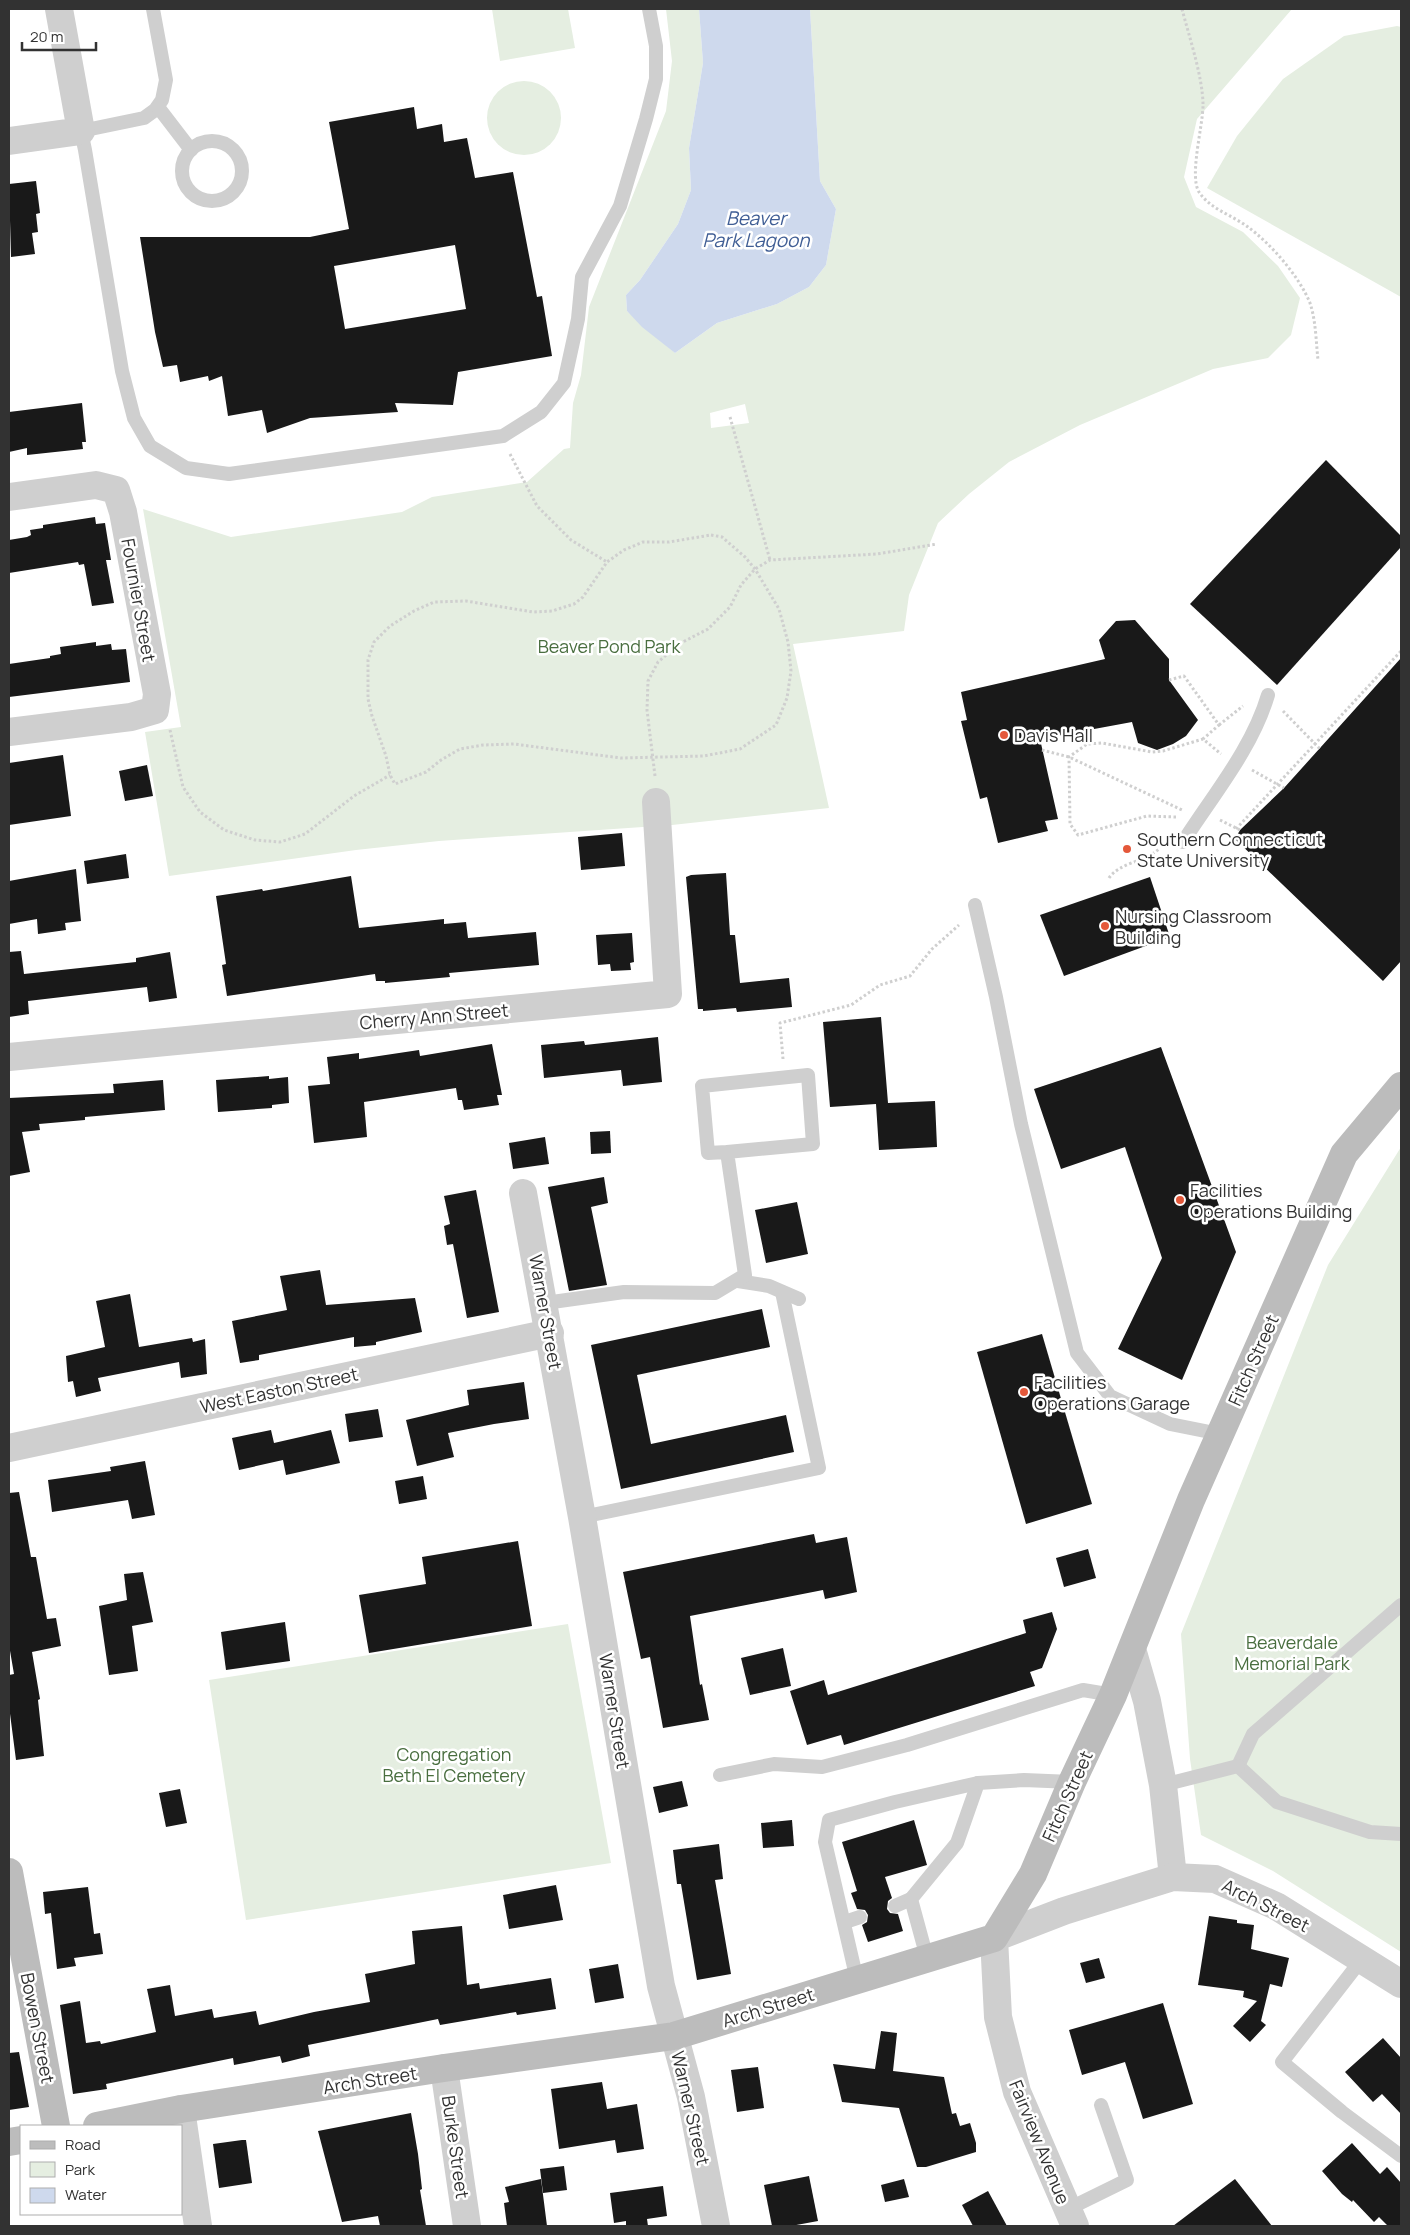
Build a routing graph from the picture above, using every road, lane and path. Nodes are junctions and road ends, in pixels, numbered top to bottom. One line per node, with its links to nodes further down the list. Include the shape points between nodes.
1 (60, 9): 6 (street)
2 (153, 9): 5 (lane, via 166,80 165,94)
3 (649, 9): 11 (lane, via 656,46 656,79 620,206 582,277 578,319 564,383 541,412)
4 (1182, 9): 9 (path, via 1203,104 1194,177 1198,191 1210,204 1262,239 1292,273 1310,304)
5 (158, 107): 6 (lane, via 137,121); 8 (lane)
6 (81, 131): 7 (street); 11 (lane, via 122,371 134,418 150,446 186,468 229,474)
7 (9, 141)
8 (190, 150): 8 (lane, via 182,167 182,177 191,194 209,202 228,197 236,191 242,172 236,153 224,144 209,141)
9 (1318, 360)
10 (730, 417): 14 (path)
11 (503, 436): 15 (path, via 537,506 571,540)
12 (9, 497): 21 (street, Fournier Street, via 96,485 116,490 123,512 157,694)
13 (938, 544): 14 (path, via 877,554)
14 (770, 560): 16 (path)
15 (607, 562): 16 (path, via 642,542 669,542 711,534 731,544); 33 (path, via 583,597 574,604 552,611 533,612 466,601 434,602 414,610 390,626 374,642 368,660 368,699)
16 (755, 569): 30 (path, via 740,585 730,607 708,629 678,644 658,662 648,681 647,710); 30 (path, via 779,609 788,642 791,671 787,698 776,725 740,749 704,756)
17 (1401, 651): 26 (path)
18 (1169, 680): 23 (path, via 1184,676)
19 (1268, 695): 40 (lane, via 1237,762)
20 (1243, 706): 23 (path)
21 (155, 710): 24 (street, via 131,717); 33 (path, via 171,731 183,787 200,812 224,830 255,840 280,842 305,834 354,796)
22 (1283, 711): 26 (path)
23 (1219, 725): 25 (path)
24 (9, 732)
25 (1203, 739): 29 (path, via 1152,752 1102,743 1087,744); 31 (path, via 1222,755)
26 (1315, 744): 28 (path); 34 (path)
27 (1042, 750): 29 (path)
28 (1320, 750)
29 (1069, 757): 37 (path); 38 (path, via 1070,824 1078,835 1147,816)
30 (654, 758): 33 (path, via 594,756 514,744 483,745 460,749 409,780 395,784)
31 (1218, 763)
32 (1250, 770): 34 (path)
33 (390, 775)
34 (1277, 785): 35 (path); 39 (path, via 1238,830)
35 (1284, 788)
36 (656, 802): 44 (street, Cherry Ann Street, via 668,994)
37 (1185, 811)
38 (1182, 818)
39 (1219, 820)
40 (1183, 842)
41 (1159, 850): 42 (path, via 1114,871)
42 (1108, 878)
43 (975, 905): 45 (path, via 963,922 932,949 910,976 880,985 851,1005 780,1023); 54 (lane, via 1021,1124 1077,1353 1110,1396 1170,1424)
44 (9, 1057)
45 (784, 1078): 47 (lane, via 702,1086 708,1153); 47 (lane, via 808,1075 813,1144)
46 (1401, 1086): 54 (main road, Fitch Street, via 1344,1154)
47 (727, 1152): 49 (lane, via 745,1275)
48 (524, 1194): 52 (street, Warner Street)
49 (738, 1281): 50 (lane, via 769,1286); 52 (lane, via 715,1293 624,1292)
50 (782, 1292): 51 (lane); 56 (lane, via 819,1468)
51 (799, 1299)
52 (545, 1303): 53 (street, Warner Street)
53 (550, 1332): 55 (street, West Easton Street); 56 (street, Warner Street)
54 (1220, 1434): 58 (main road, Fitch Street)
55 (9, 1448)
56 (582, 1517): 77 (street, Warner Street, via 660,1986)
57 (1401, 1605): 60 (lane, via 1253,1734)
58 (1132, 1649): 59 (main road, Fitch Street); 64 (street, via 1148,1701)
59 (1113, 1696): 61 (lane, via 1082,1690 907,1745 822,1767 774,1764); 62 (main road, Fitch Street)
60 (1238, 1766): 64 (lane); 65 (lane, via 1277,1802 1370,1832)
61 (720, 1775)
62 (1072, 1782): 63 (lane, via 1024,1780); 72 (main road, Fitch Street, via 1033,1874)
63 (978, 1783): 68 (lane, via 957,1844); 71 (lane, via 830,1820 825,1842)
64 (1163, 1785): 67 (street)
65 (1401, 1834)
66 (9, 1872): 81 (main road, Bowen Street)
67 (1172, 1877): 72 (street, Arch Street, via 1064,1911); 74 (street, Arch Street, via 1215,1879 1276,1906)
68 (911, 1899): 69 (lane); 73 (lane)
69 (895, 1906)
70 (860, 1917): 71 (lane)
71 (845, 1922): 75 (lane)
72 (994, 1938): 73 (main road, Arch Street); 84 (street, Fairview Avenue, via 998,2017 1017,2092)
73 (928, 1958): 75 (main road, Arch Street)
74 (1362, 1959): 76 (street, Arch Street); 83 (lane, via 1282,2062)
75 (857, 1980): 77 (main road, Arch Street)
76 (1401, 1984)
77 (674, 2036): 78 (main road, Arch Street); 87 (street, Warner Street, via 691,2097)
78 (444, 2068): 80 (main road, Arch Street); 86 (street, Burke Street)
79 (1101, 2105): 84 (lane, via 1127,2180)
80 (182, 2110): 82 (main road, Arch Street); 85 (street)
81 (56, 2125)
82 (102, 2125)
83 (1401, 2156)
84 (1072, 2218)
85 (198, 2226)
86 (467, 2226)
87 (716, 2226)

